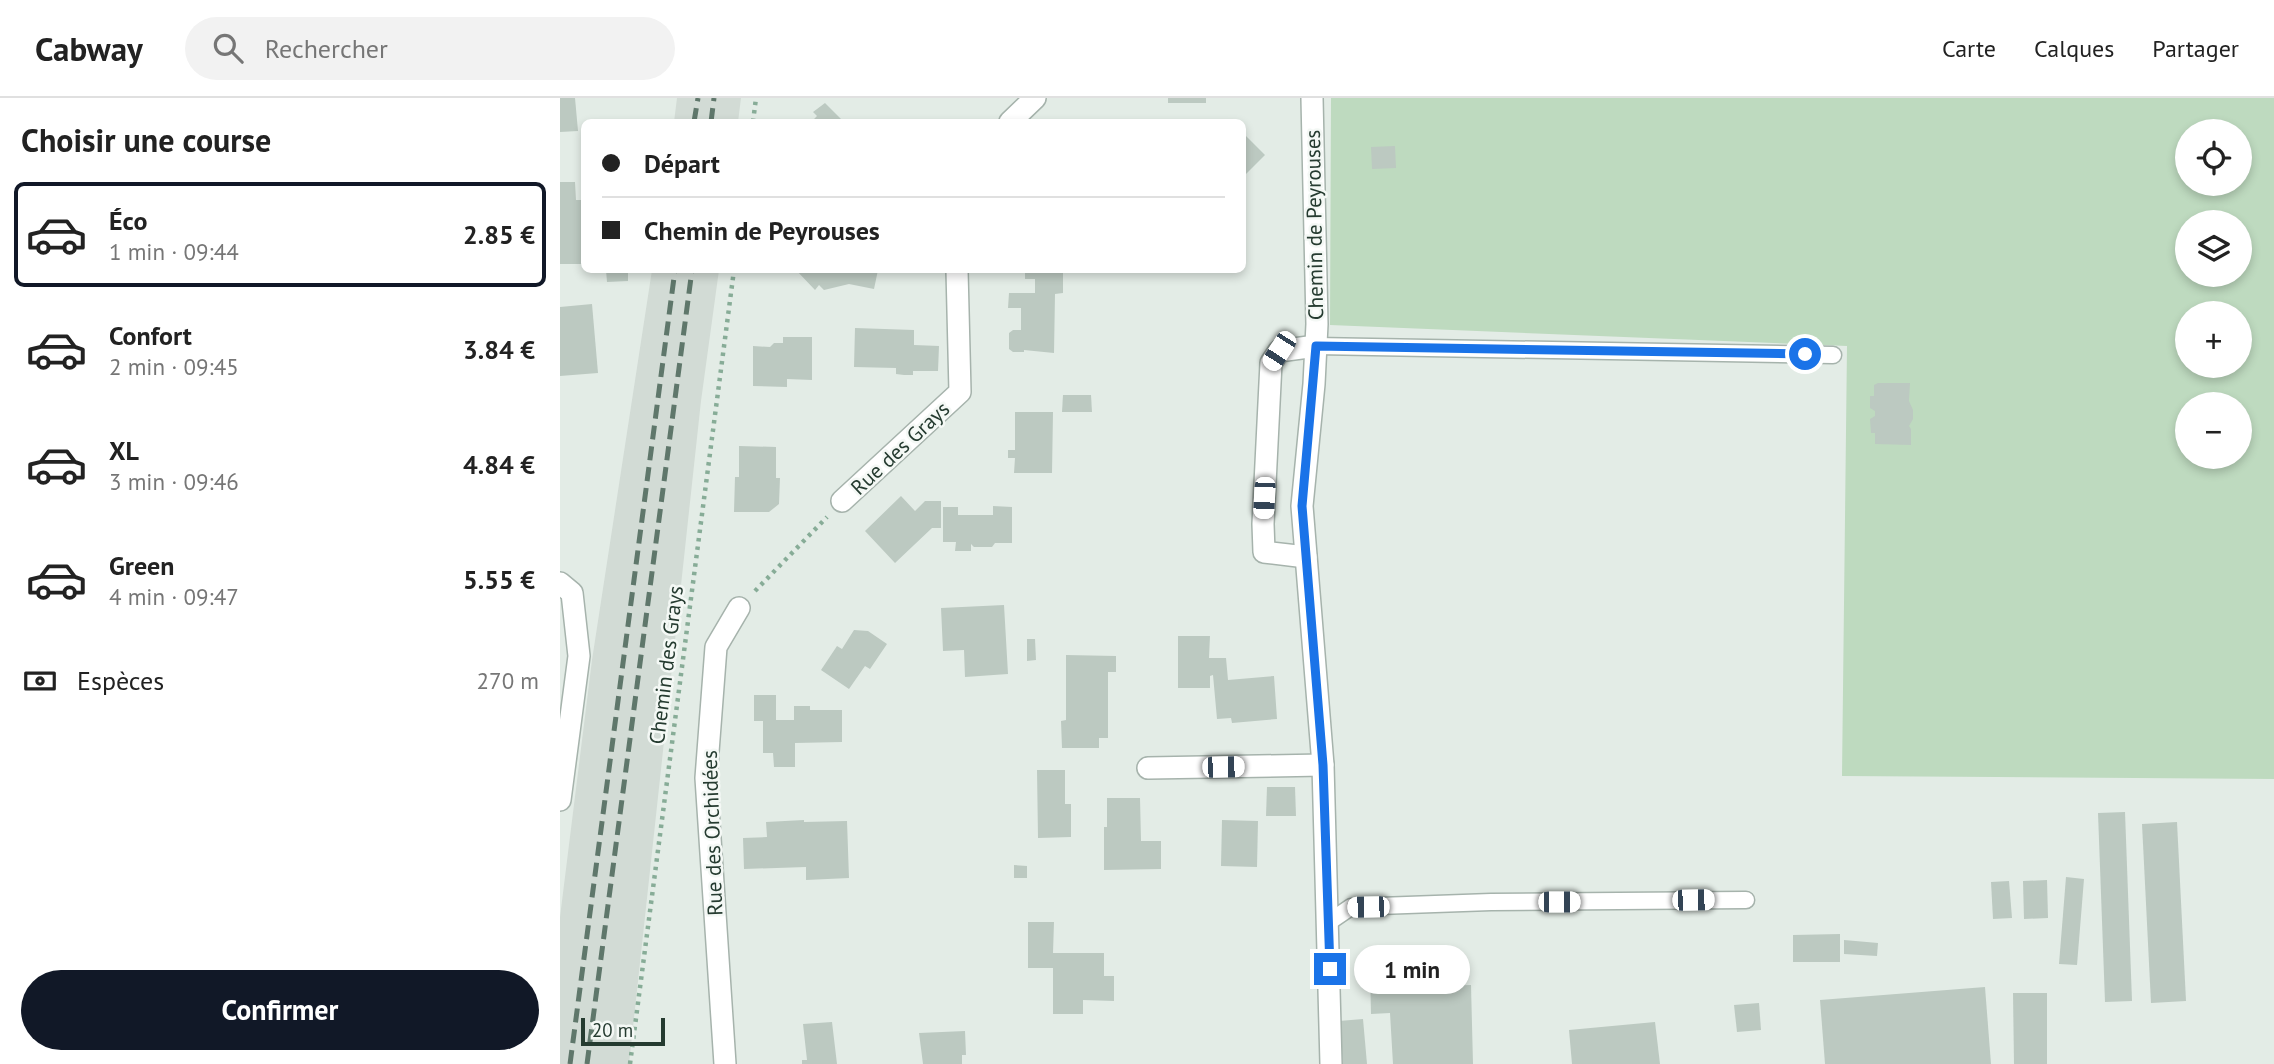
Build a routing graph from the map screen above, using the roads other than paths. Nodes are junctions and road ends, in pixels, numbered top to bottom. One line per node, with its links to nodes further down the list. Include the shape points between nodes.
1 (1035, 98): 3 (street)
2 (1312, 98): 5 (street, Chemin de Peyrouses)
3 (1013, 119)
4 (957, 273): 7 (street, Rue des Grays, via 960,392)
5 (1316, 346): 6 (lane); 8 (street, Chemin de Peyrouses, via 1302,506); 8 (street, via 1279,351 1271,363 1263,524 1264,552)
6 (1833, 355)
7 (842, 501)
8 (1306, 557): 11 (street, Chemin de Peyrouses)
9 (560, 583): 13 (street, via 572,593 579,656)
10 (738, 608): 16 (street, Rue des Orchidées, via 716,647 706,778)
11 (1323, 765): 12 (street); 15 (street, Chemin de Peyrouses)
12 (1149, 768)
13 (560, 800)
14 (1746, 900): 15 (lane, via 1351,907)
15 (1329, 922): 17 (street, Chemin de Peyrouses)
16 (724, 1064)
17 (1331, 1064)

